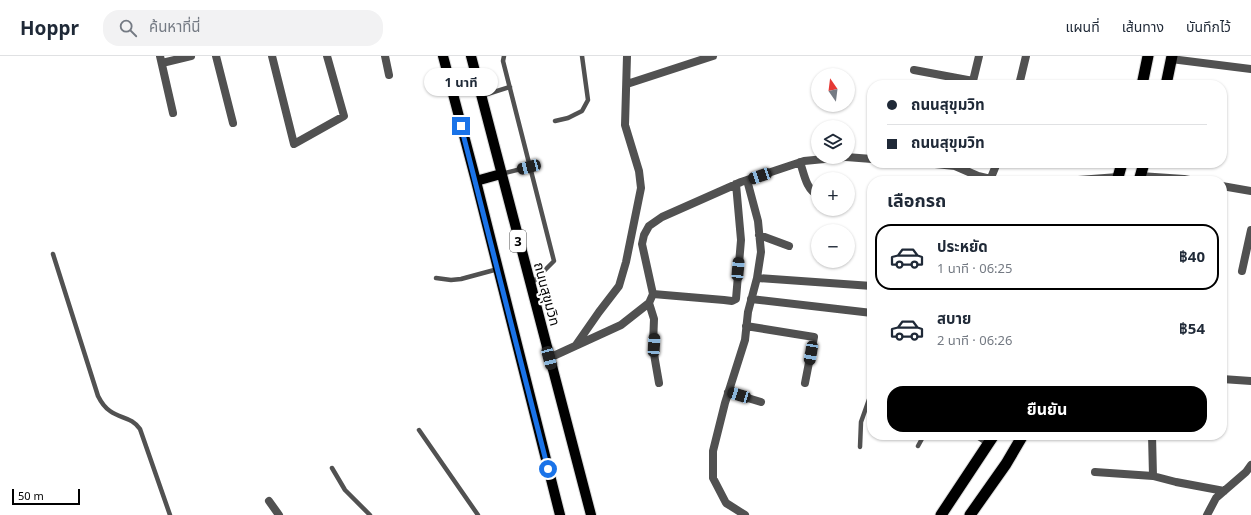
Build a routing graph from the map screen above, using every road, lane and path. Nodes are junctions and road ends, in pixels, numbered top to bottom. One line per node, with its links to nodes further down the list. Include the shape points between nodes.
1 (191, 56): 16 (street)
2 (216, 56): 30 (street)
3 (272, 56): 4 (street, via 294,144 344,116)
4 (327, 56)
5 (385, 56): 19 (street)
6 (443, 56): 40 (main road, 3)
7 (471, 56): 27 (main road, ถนนสุขุมวิท / 3)
8 (504, 56): 26 (lane)
9 (582, 56): 29 (lane, via 588,100 582,111)
10 (627, 56): 25 (street)
11 (713, 56): 25 (street)
12 (979, 56): 21 (street)
13 (1026, 56): 22 (street)
14 (1148, 56): 23 (highway)
15 (1171, 57): 17 (street); 24 (highway)
16 (161, 60): 28 (street)
17 (1251, 69)
18 (914, 70): 20 (street)
19 (389, 74)
20 (959, 80)
21 (974, 80)
22 (1020, 80)
23 (1143, 80)
24 (1167, 80)
25 (627, 84): 60 (street, via 625,125 639,171 641,188 638,205 619,286)
26 (510, 87): 27 (lane); 35 (lane)
27 (481, 96): 37 (main road, ถนนสุขุมวิท / 3)
28 (173, 113)
29 (555, 121)
30 (233, 123)
31 (855, 158): 32 (street)
32 (867, 159)
33 (811, 160): 34 (street)
34 (800, 162): 39 (street); 43 (street)
35 (529, 167): 37 (lane); 53 (lane, via 554,261)
36 (962, 168): 38 (street)
37 (501, 174): 40 (main road); 53 (main road, ถนนสุขุมวิท / 3)
38 (974, 176)
39 (747, 180): 41 (street); 46 (street, via 758,221)
40 (476, 181): 49 (main road, 3)
41 (736, 184): 55 (street, via 662,217 649,226 642,244); 55 (street, via 741,240 736,299 732,302)
42 (1227, 187): 44 (street)
43 (811, 190)
44 (1251, 191)
45 (1251, 230): 50 (street)
46 (759, 235): 47 (street); 52 (street, via 761,252)
47 (789, 246)
48 (53, 254): 83 (lane, via 98,396 110,411 133,421 140,429)
49 (498, 269): 51 (lane, via 461,279); 87 (main road, 3)
50 (1242, 270)
51 (436, 278)
52 (757, 278): 54 (street); 56 (street)
53 (530, 285): 61 (main road, ถนนสุขุมวิท / 3)
54 (867, 286)
55 (652, 294): 57 (street)
56 (752, 299): 58 (street); 59 (street)
57 (649, 303): 60 (street, via 621,325); 64 (street, via 654,319 655,360)
58 (867, 312)
59 (746, 326): 65 (street, via 814,337); 66 (street)
60 (576, 346): 61 (street)
61 (549, 358): 80 (main road, ถนนสุขุมวิท / 3)
62 (1227, 379): 63 (street)
63 (1251, 381)
64 (659, 383)
65 (805, 383)
66 (728, 392): 67 (street); 90 (street, via 713,451 713,478 726,503)
67 (761, 402)
68 (867, 404): 75 (lane, via 860,422)
69 (419, 430): 86 (lane)
70 (921, 440): 74 (lane)
71 (990, 440): 91 (highway)
72 (1020, 440): 92 (highway)
73 (1152, 440): 79 (street)
74 (918, 446)
75 (860, 447)
76 (1251, 465): 81 (street)
77 (332, 468): 85 (lane, via 345,490)
78 (1095, 472): 79 (street)
79 (1153, 476): 81 (street)
80 (582, 480): 88 (main road, ถนนสุขุมวิท / 3); 89 (main road)
81 (1224, 491): 93 (street, via 1216,498)
82 (269, 501): 84 (street)
83 (170, 515)
84 (279, 515)
85 (370, 515)
86 (478, 515)
87 (560, 515)
88 (591, 515)
89 (598, 515)
90 (745, 515)
91 (941, 515)
92 (970, 515)
93 (1207, 515)

